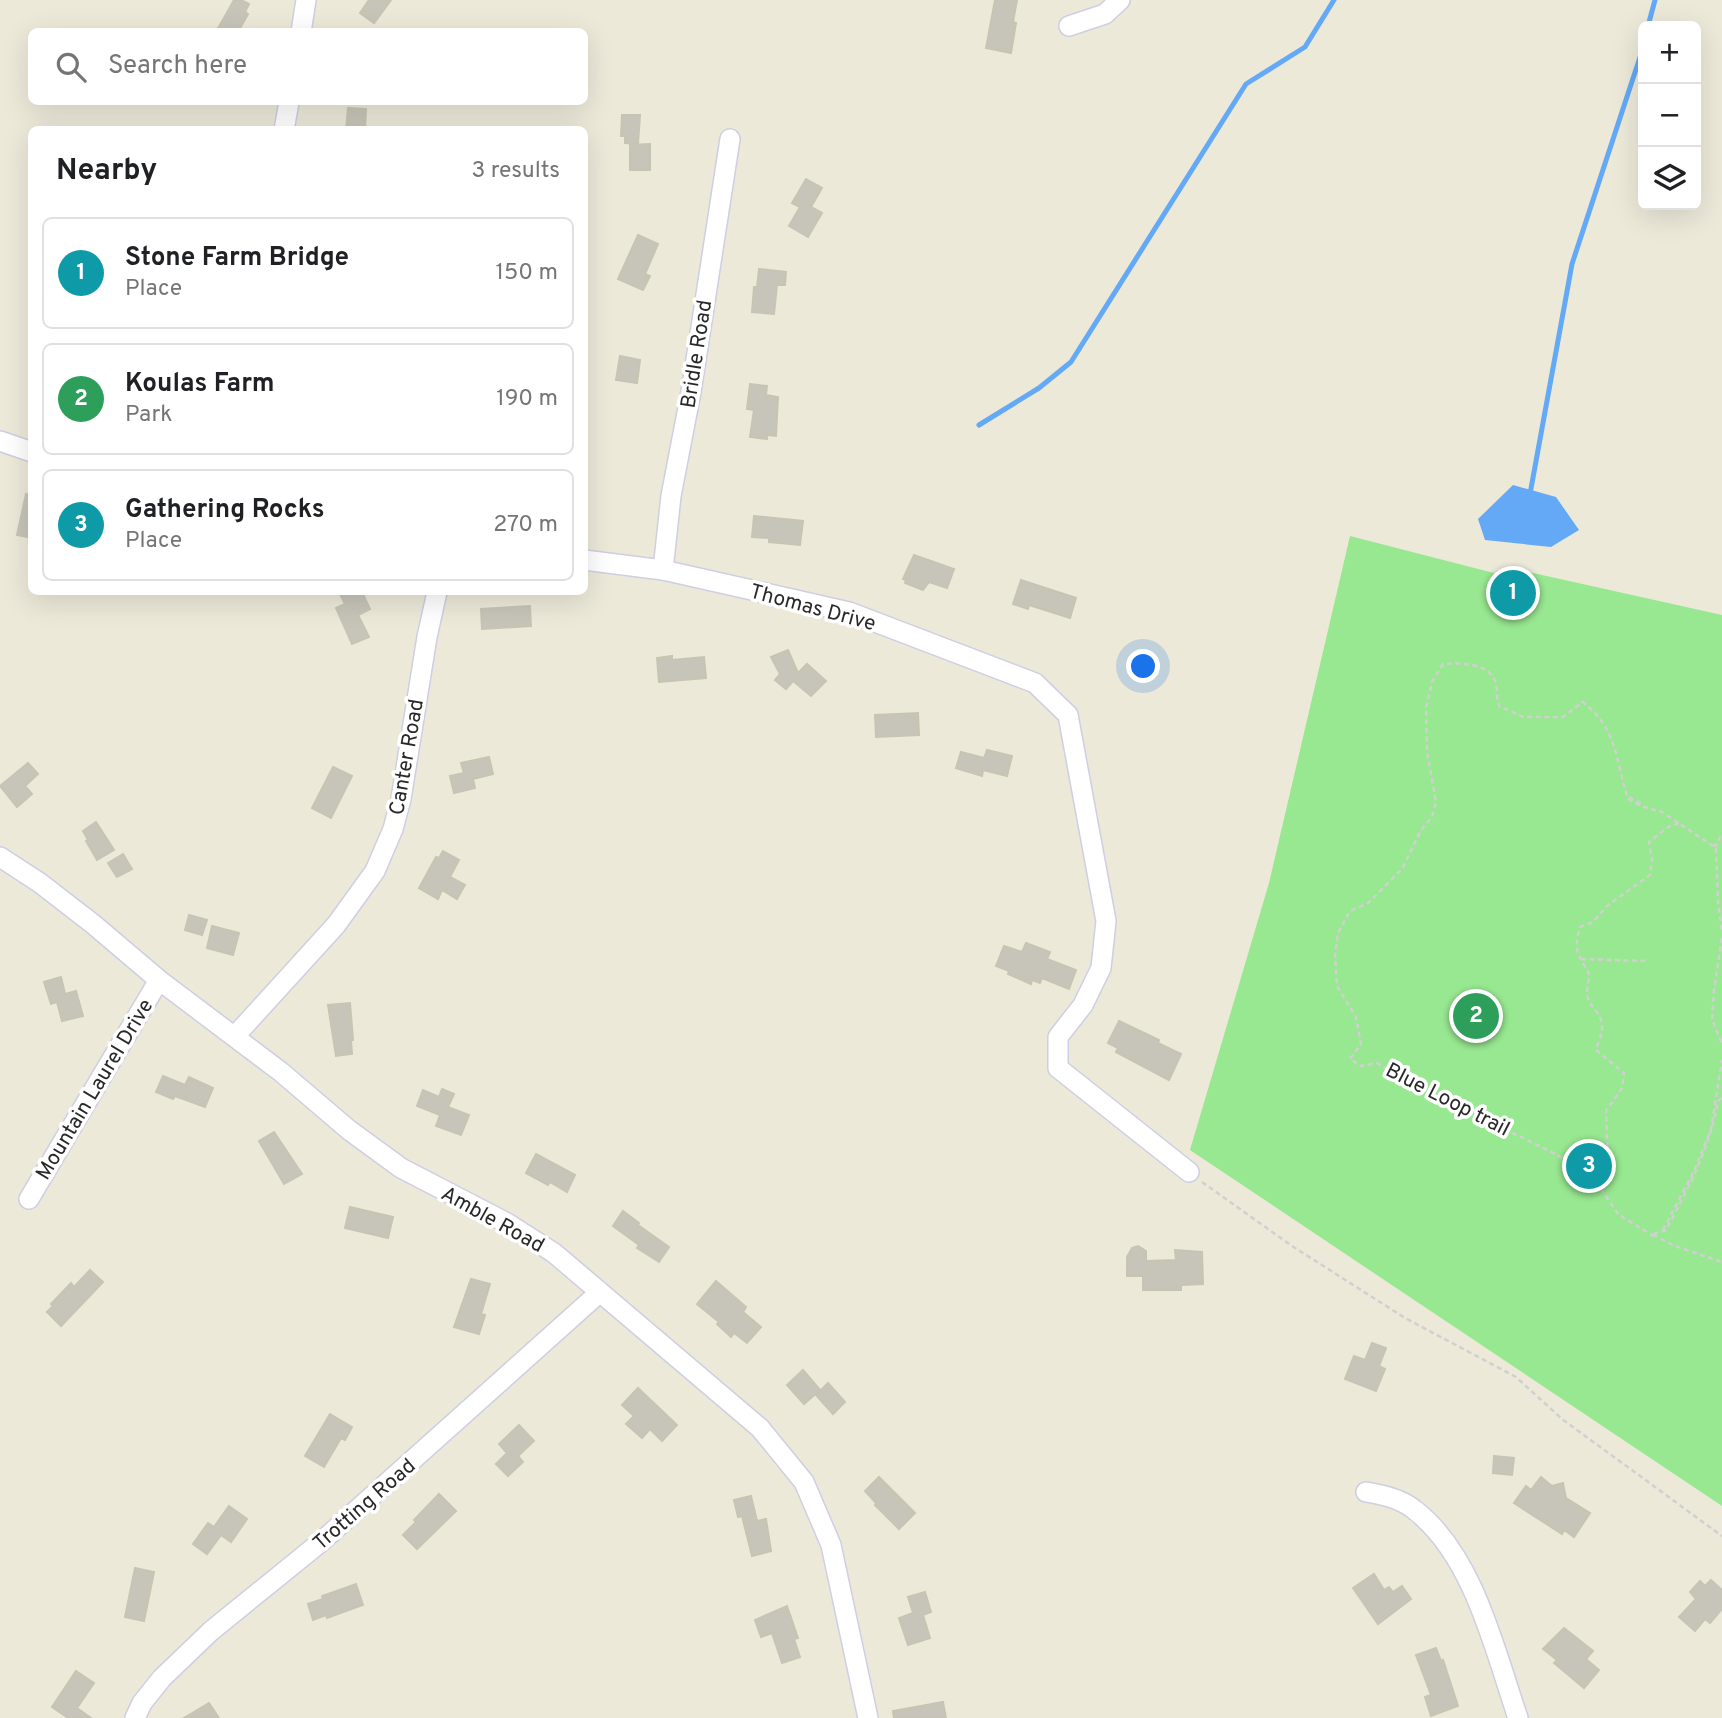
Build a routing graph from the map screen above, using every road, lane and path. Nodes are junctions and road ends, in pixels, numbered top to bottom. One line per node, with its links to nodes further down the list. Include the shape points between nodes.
1 (306, 0): 4 (street)
2 (1120, 0): 3 (street, via 1105,14)
3 (1069, 26)
4 (302, 28)
5 (288, 105): 6 (street)
6 (285, 126)
7 (730, 139): 11 (street, Bridle Road)
8 (0, 441): 9 (street)
9 (28, 451)
10 (588, 560): 11 (street, Thomas Drive)
11 (663, 569): 27 (street, Thomas Drive, via 849,612 1035,682 1068,715 1106,921 1101,968 1083,1005 1058,1037 1058,1068)
12 (436, 595): 23 (street, Canter Road, via 401,799 375,871 336,925)
13 (1679, 823): 15 (path, Blue Loop trail); 20 (path, via 1649,842 1650,874 1593,922 1580,927 1576,953); 28 (path, Blue Loop trail, via 1628,799 1612,737 1598,714 1583,702 1563,717 1524,717 1499,706 1496,682 1485,668 1443,664 1432,682 1426,708 1427,752 1436,802 1432,817 1402,869 1368,903 1350,911 1338,933 1337,986 1356,1017 1361,1044 1350,1059 1361,1066 1377,1063 1403,1081 1550,1150)
14 (1722, 835): 15 (path); 30 (path, via 1716,846 1661,810 1629,797 1613,736 1599,714 1583,702 1562,716 1523,716 1500,706 1497,682 1485,668 1442,664 1431,681 1426,715 1435,799 1431,816 1402,869 1367,902 1349,910 1337,932 1337,986 1355,1017 1361,1044 1349,1059 1361,1067 1378,1065 1570,1162 1593,1176 1619,1215)
15 (1716, 848): 16 (path, Blue Loop trail); 18 (path)
16 (1722, 852)
17 (0, 857): 22 (street, Amble Road, via 40,883)
18 (1722, 932)
19 (1722, 938): 24 (path, via 1712,1019)
20 (1581, 959): 21 (path); 28 (path, via 1590,976 1587,1001 1602,1027 1596,1050 1624,1073 1622,1088 1606,1111 1608,1163)
21 (1646, 961)
22 (159, 980): 23 (street, Amble Road); 29 (street, Mountain Laurel Drive)
23 (235, 1036): 32 (street, Amble Road, via 401,1168 507,1223 554,1253)
24 (1722, 1044)
25 (1722, 1060): 30 (path, via 1711,1129 1664,1230)
26 (1722, 1098): 30 (path, via 1708,1145 1683,1197 1666,1230)
27 (1189, 1172): 34 (path, via 1405,1318 1516,1377 1562,1419)
28 (1593, 1176): 30 (path, via 1621,1216)
29 (29, 1199)
30 (1652, 1235): 31 (path)
31 (1722, 1262)
32 (599, 1293): 35 (street, Trotting Road, via 322,1541 211,1631 162,1678); 36 (street, Amble Road, via 760,1428 804,1482 831,1545)
33 (1366, 1492): 37 (street, via 1415,1510 1452,1553 1480,1607)
34 (1722, 1535)
35 (135, 1718)
36 (868, 1718)
37 (1518, 1718)

